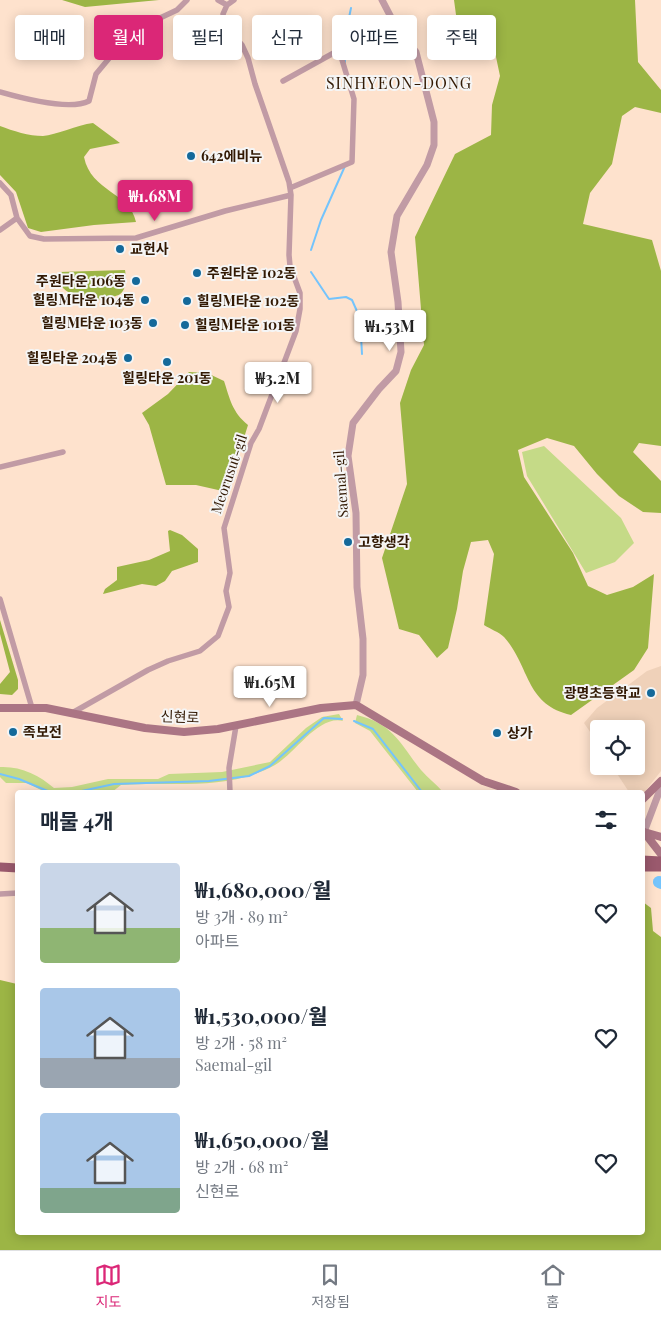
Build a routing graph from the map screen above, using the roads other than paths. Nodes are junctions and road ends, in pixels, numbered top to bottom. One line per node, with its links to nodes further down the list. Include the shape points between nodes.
1 (188, 0): 7 (street, via 177,10 143,26 116,50 96,74 88,101 81,105)
2 (218, 0): 5 (street)
3 (234, 0): 5 (street)
4 (382, 0): 15 (street, Saemal-gil, via 394,23 416,52 434,122 434,145 427,164 397,216 391,252 401,352 396,371 353,423 348,456 356,513 357,587 363,648 363,675)
5 (227, 5): 9 (street, Meorusut-gil, via 223,14 224,25 242,45 248,58)
6 (283, 81): 9 (street, via 339,50 354,99 352,162)
7 (0, 92)
8 (0, 183): 10 (street, via 11,196)
9 (290, 191): 10 (street, via 136,238 37,238 30,236); 18 (street, Meorusut-gil, via 289,255 300,293 300,309 296,331 227,512 224,528 230,573 226,592 229,607 218,636 200,650 140,674)
10 (17, 218): 11 (street)
11 (0, 230)
12 (63, 452): 13 (street)
13 (0, 467)
14 (0, 599): 17 (street)
15 (356, 705): 19 (main road, 신현로, via 321,708); 23 (main road, via 483,781)
16 (0, 708): 17 (main road, 신현로)
17 (32, 708): 18 (main road, 신현로)
18 (72, 714): 19 (main road, 신현로, via 184,732)
19 (236, 726): 22 (street, via 228,768)
20 (661, 781): 24 (main road)
21 (661, 787): 25 (street)
22 (230, 790)
23 (510, 790)
24 (645, 797)
25 (645, 828)
26 (645, 833): 28 (main road)
27 (645, 835): 29 (main road)
28 (661, 837)
29 (661, 854)
30 (645, 860): 31 (main road)
31 (661, 861)
32 (0, 867): 35 (main road)
33 (645, 867): 34 (main road)
34 (661, 867)
35 (15, 868)
36 (0, 872): 37 (main road)
37 (15, 872)
38 (15, 893): 39 (street)
39 (0, 894)

